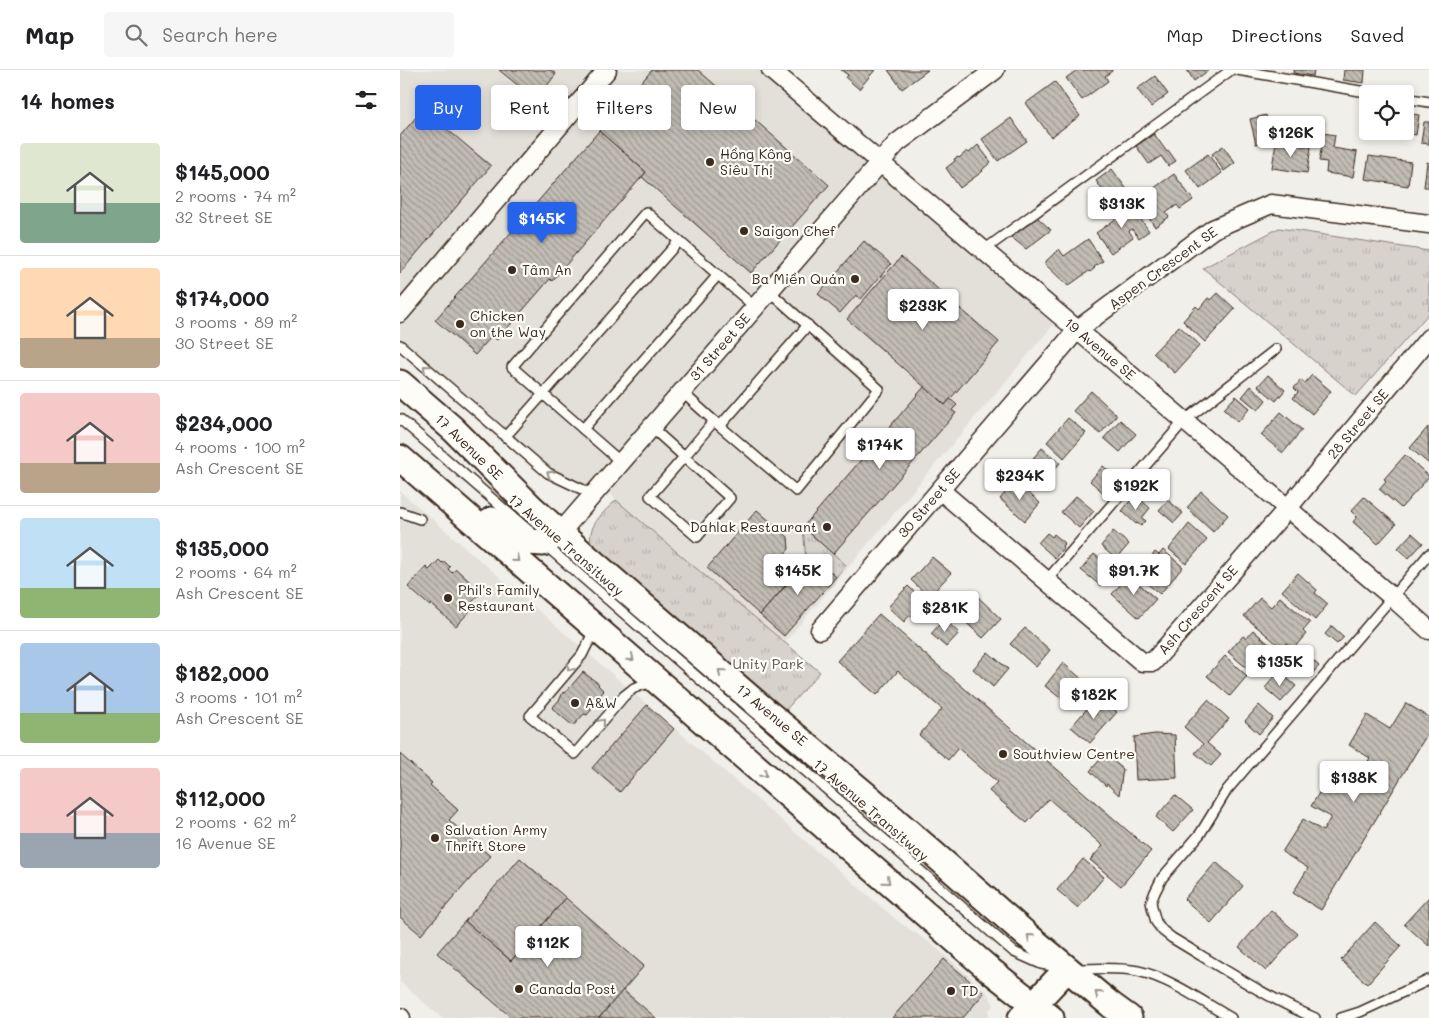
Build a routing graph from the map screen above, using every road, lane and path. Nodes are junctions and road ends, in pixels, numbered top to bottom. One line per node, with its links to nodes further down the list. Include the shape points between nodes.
1 (608, 70): 16 (street)
2 (771, 70): 9 (street, 19 Avenue SE)
3 (995, 70): 9 (street, 31 Street SE, via 897,143)
4 (1231, 70): 12 (lane)
5 (1237, 70): 6 (lane)
6 (1359, 91)
7 (1414, 100): 8 (lane)
8 (1429, 102)
9 (880, 162): 12 (street, 19 Avenue SE); 14 (street, 31 Street SE)
10 (1429, 224): 18 (street, Aspen Crescent SE, via 1271,204 1213,229)
11 (680, 241): 13 (lane); 24 (lane); 24 (lane, via 646,212 512,366)
12 (984, 250): 18 (street, 19 Avenue SE)
13 (718, 275): 15 (lane); 29 (lane)
14 (769, 291): 15 (street, 31 Street SE); 17 (lane)
15 (754, 308): 23 (street, 31 Street SE)
16 (400, 313)
17 (808, 325): 27 (lane); 27 (lane, via 879,389 796,491)
18 (1078, 330): 26 (street, 19 Avenue SE); 34 (street, 30 Street SE)
19 (1429, 338): 36 (street, 28 Street SE)
20 (400, 345): 30 (lane, one-way to 20)
21 (1276, 349): 26 (lane)
22 (400, 383): 39 (main road, 17 Avenue SE, via 453,429 517,494)
23 (682, 392): 27 (lane); 28 (street, 31 Street SE)
24 (544, 394): 29 (lane); 30 (lane)
25 (400, 419): 39 (lane, 17 Avenue Transitway)
26 (1184, 421): 36 (street, 19 Avenue SE); 41 (lane)
27 (717, 423): 31 (lane)
28 (651, 427): 31 (lane); 33 (street, 31 Street SE)
29 (583, 429): 33 (lane)
30 (505, 437): 35 (lane, one-way to 30, via 548,473)
31 (684, 457): 31 (lane, via 730,498 697,537 650,496)
32 (402, 460): 39 (main road, via 434,471 513,536 528,542); 43 (main road, one-way to 43)
33 (622, 463): 35 (street, 31 Street SE)
34 (940, 490): 41 (street, Ash Crescent SE); 44 (street, 30 Street SE)
35 (594, 495): 39 (street, 31 Street SE)
36 (1287, 509): 41 (street, Ash Crescent SE, via 1153,662 1142,662); 42 (street, 19 Avenue SE)
37 (400, 512): 38 (lane)
38 (420, 519)
39 (551, 538): 47 (main road, 17 Avenue SE, via 865,794)
40 (1429, 554): 42 (lane)
41 (1046, 581)
42 (1392, 598): 45 (street, 19 Avenue SE); 52 (lane, via 1227,790 1200,834 1162,878 1151,902 1156,922 1172,938 1274,998)
43 (594, 627): 46 (main road, one-way to 46); 46 (lane, one-way to 46, via 582,655 530,716 575,754 624,696 634,688)
44 (820, 630)
45 (1429, 630)
46 (657, 681): 49 (main road, one-way to 49)
47 (1067, 969): 49 (main road); 50 (main road, 17 Avenue SE, one-way to 47); 51 (lane, via 1138,971 1160,978)
48 (1429, 980): 53 (lane)
49 (1035, 1013)
50 (1129, 1018)
51 (1231, 1018)
52 (1315, 1018)
53 (1341, 1018)

